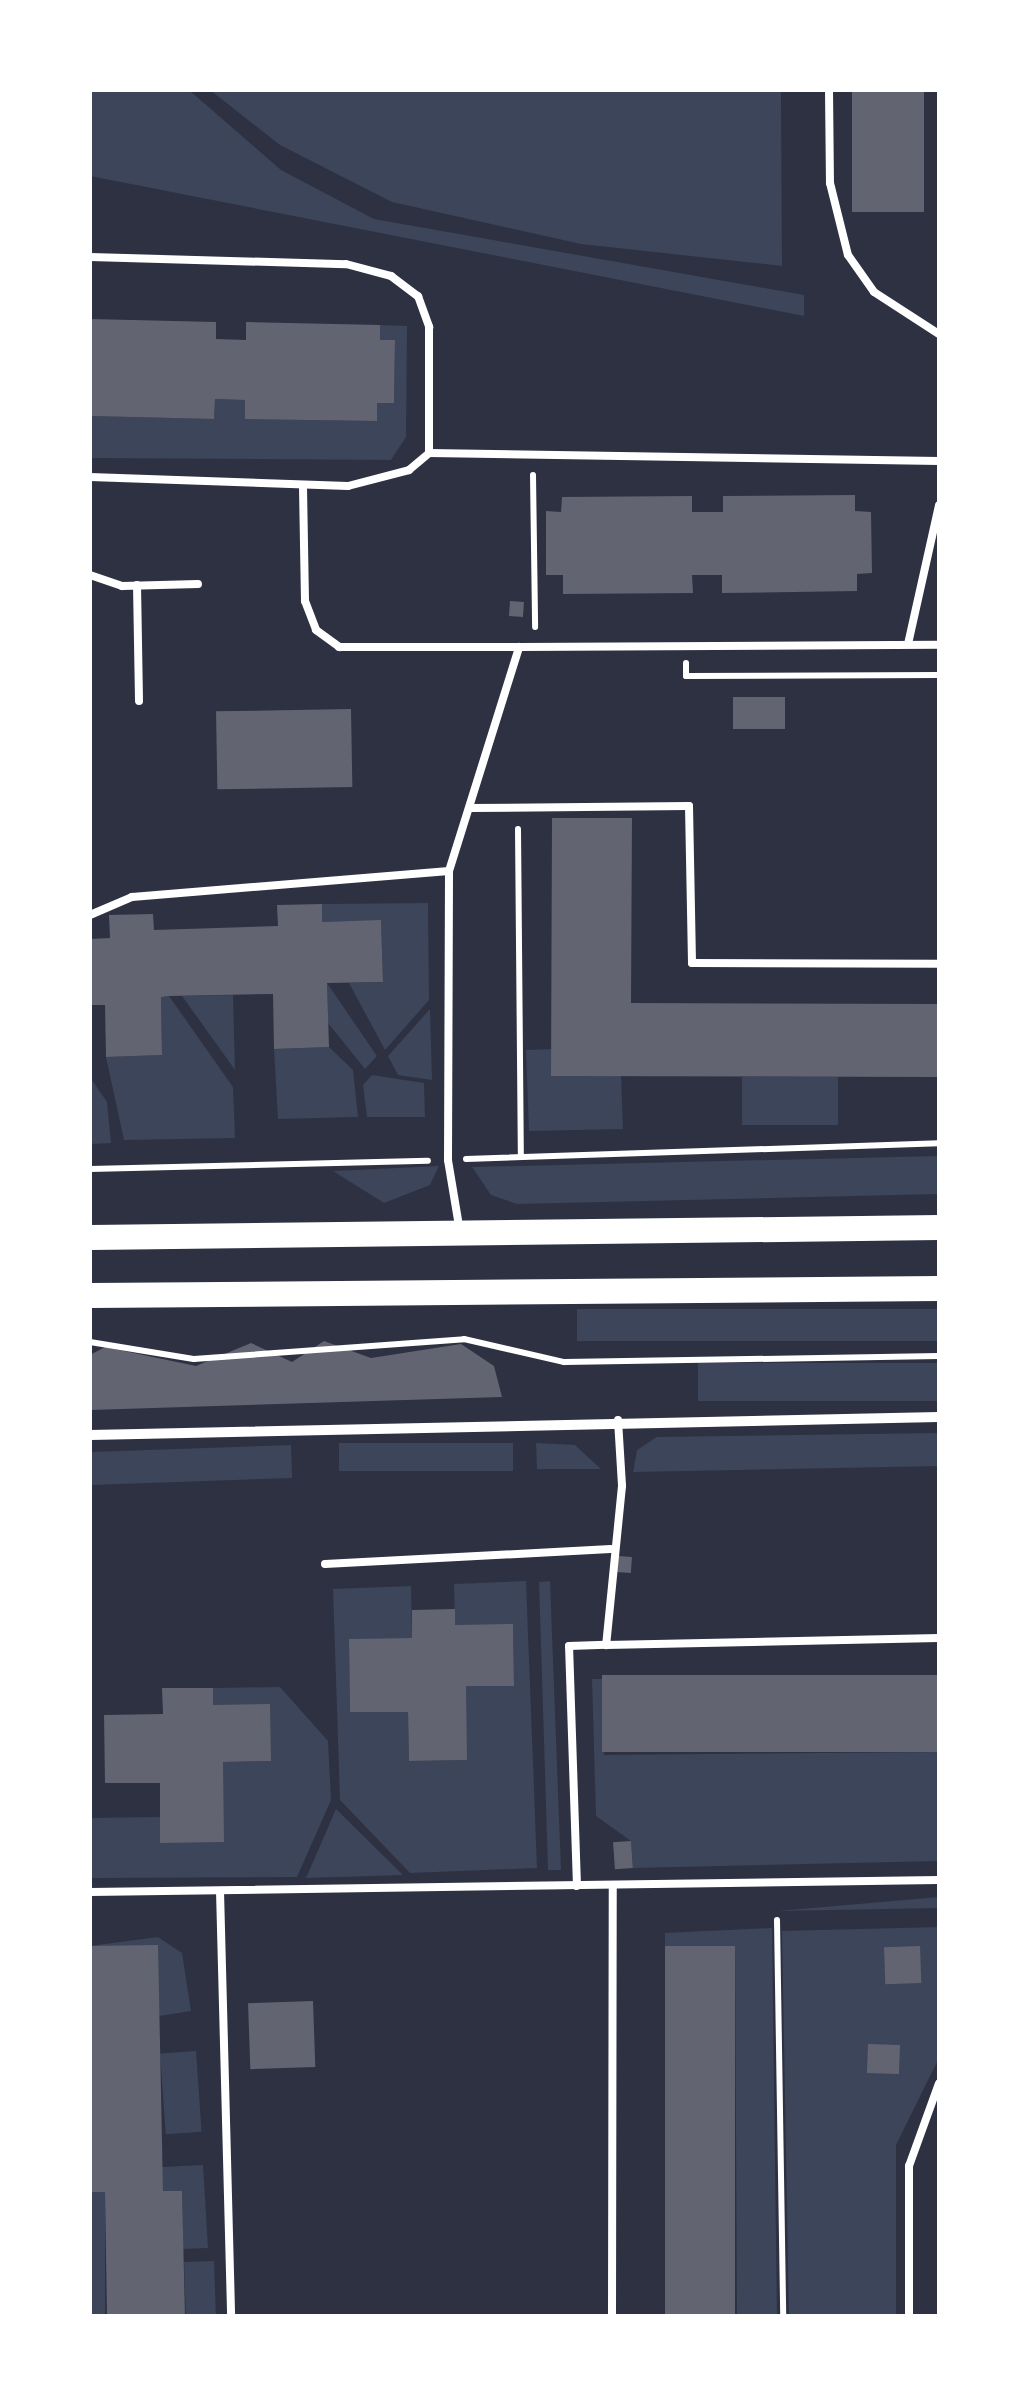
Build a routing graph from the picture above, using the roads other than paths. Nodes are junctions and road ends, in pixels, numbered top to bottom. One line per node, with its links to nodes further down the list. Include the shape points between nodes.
1 (829, 90): 3 (lane, via 832,197 848,255 874,292)
2 (90, 257): 4 (lane, via 346,264 391,276 418,296 428,327)
3 (939, 334)
4 (429, 453): 5 (lane); 7 (lane, via 382,481)
5 (939, 461)
6 (90, 477): 7 (lane)
7 (303, 487): 14 (lane, via 305,601 316,630 339,647)
8 (939, 504): 12 (lane)
9 (90, 575): 11 (lane)
10 (198, 584): 11 (lane)
11 (137, 585): 15 (lane)
12 (908, 644): 13 (lane); 14 (lane)
13 (939, 645)
14 (519, 648): 16 (lane)
15 (139, 701)
16 (470, 808): 17 (lane); 19 (lane, via 689,806 692,963)
17 (449, 870): 18 (lane, via 132,897); 21 (lane, via 448,1160)
18 (90, 915)
19 (939, 964)
20 (939, 1227): 21 (main road)
21 (460, 1234): 22 (main road)
22 (90, 1238)
23 (939, 1288): 24 (main road)
24 (90, 1295)
25 (939, 1417): 26 (street)
26 (618, 1420): 27 (street); 28 (lane, via 622,1486)
27 (90, 1435)
28 (611, 1549): 29 (lane); 31 (lane)
29 (325, 1564)
30 (939, 1638): 31 (lane)
31 (606, 1645): 33 (lane, via 569,1646)
32 (939, 1880): 34 (lane)
33 (577, 1886): 34 (lane); 35 (lane)
34 (613, 1887): 39 (lane)
35 (220, 1891): 36 (lane); 38 (lane)
36 (90, 1892)
37 (939, 2083): 40 (lane, via 909,2166)
38 (231, 2316)
39 (612, 2316)
40 (909, 2316)

